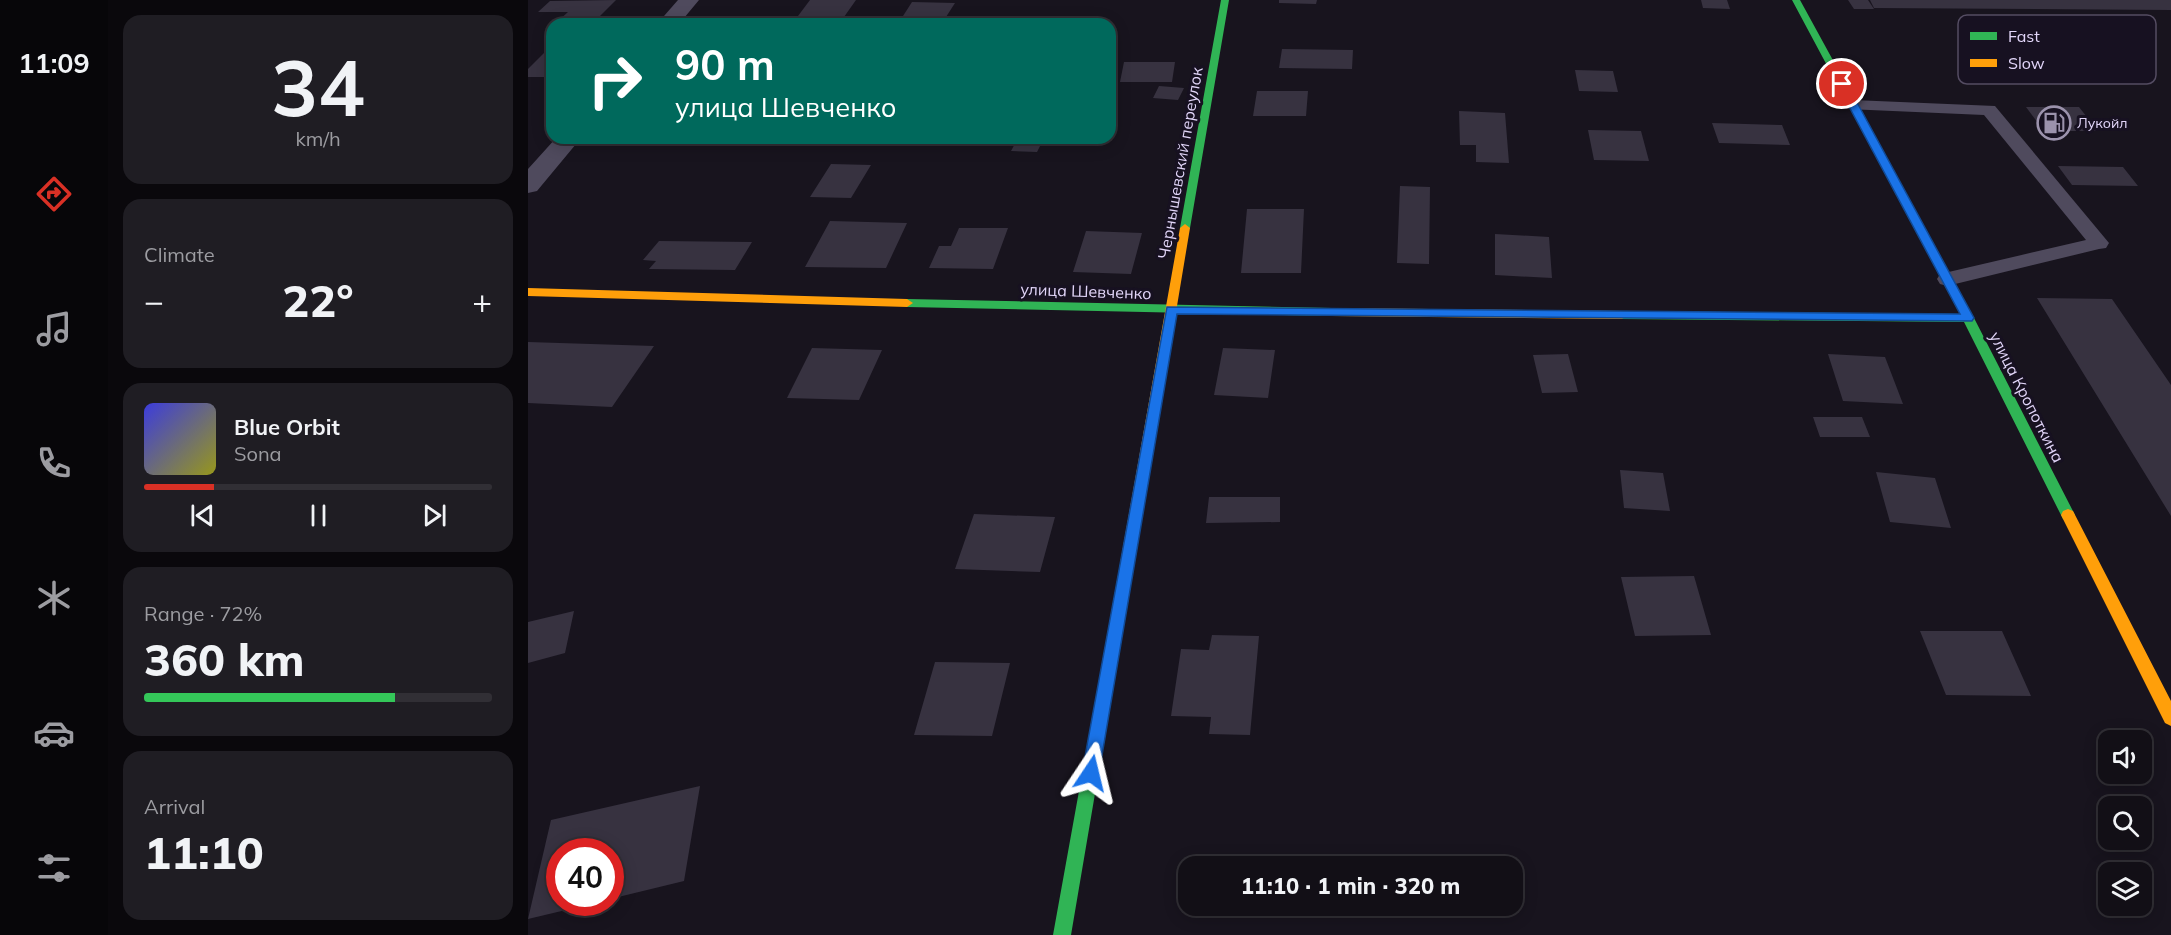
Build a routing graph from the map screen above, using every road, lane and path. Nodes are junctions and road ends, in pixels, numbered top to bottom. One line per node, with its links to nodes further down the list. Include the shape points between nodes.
1 (689, 0): 4 (street)
2 (1225, 0): 10 (street, Чернышевский переулок)
3 (1796, 0): 5 (street, улица Кропоткина)
4 (673, 18)
5 (1853, 105): 8 (street, улица Кропоткина); 8 (lane, via 1989,110 2100,243)
6 (564, 144): 7 (street)
7 (528, 185)
8 (1947, 279): 11 (street, улица Кропоткина)
9 (528, 292): 10 (street, улица Шевченко)
10 (1172, 310): 11 (street, улица Шевченко); 13 (street, Чернышевский переулок)
11 (1968, 318): 12 (street, улица Кропоткина)
12 (2171, 718)
13 (1062, 935)

